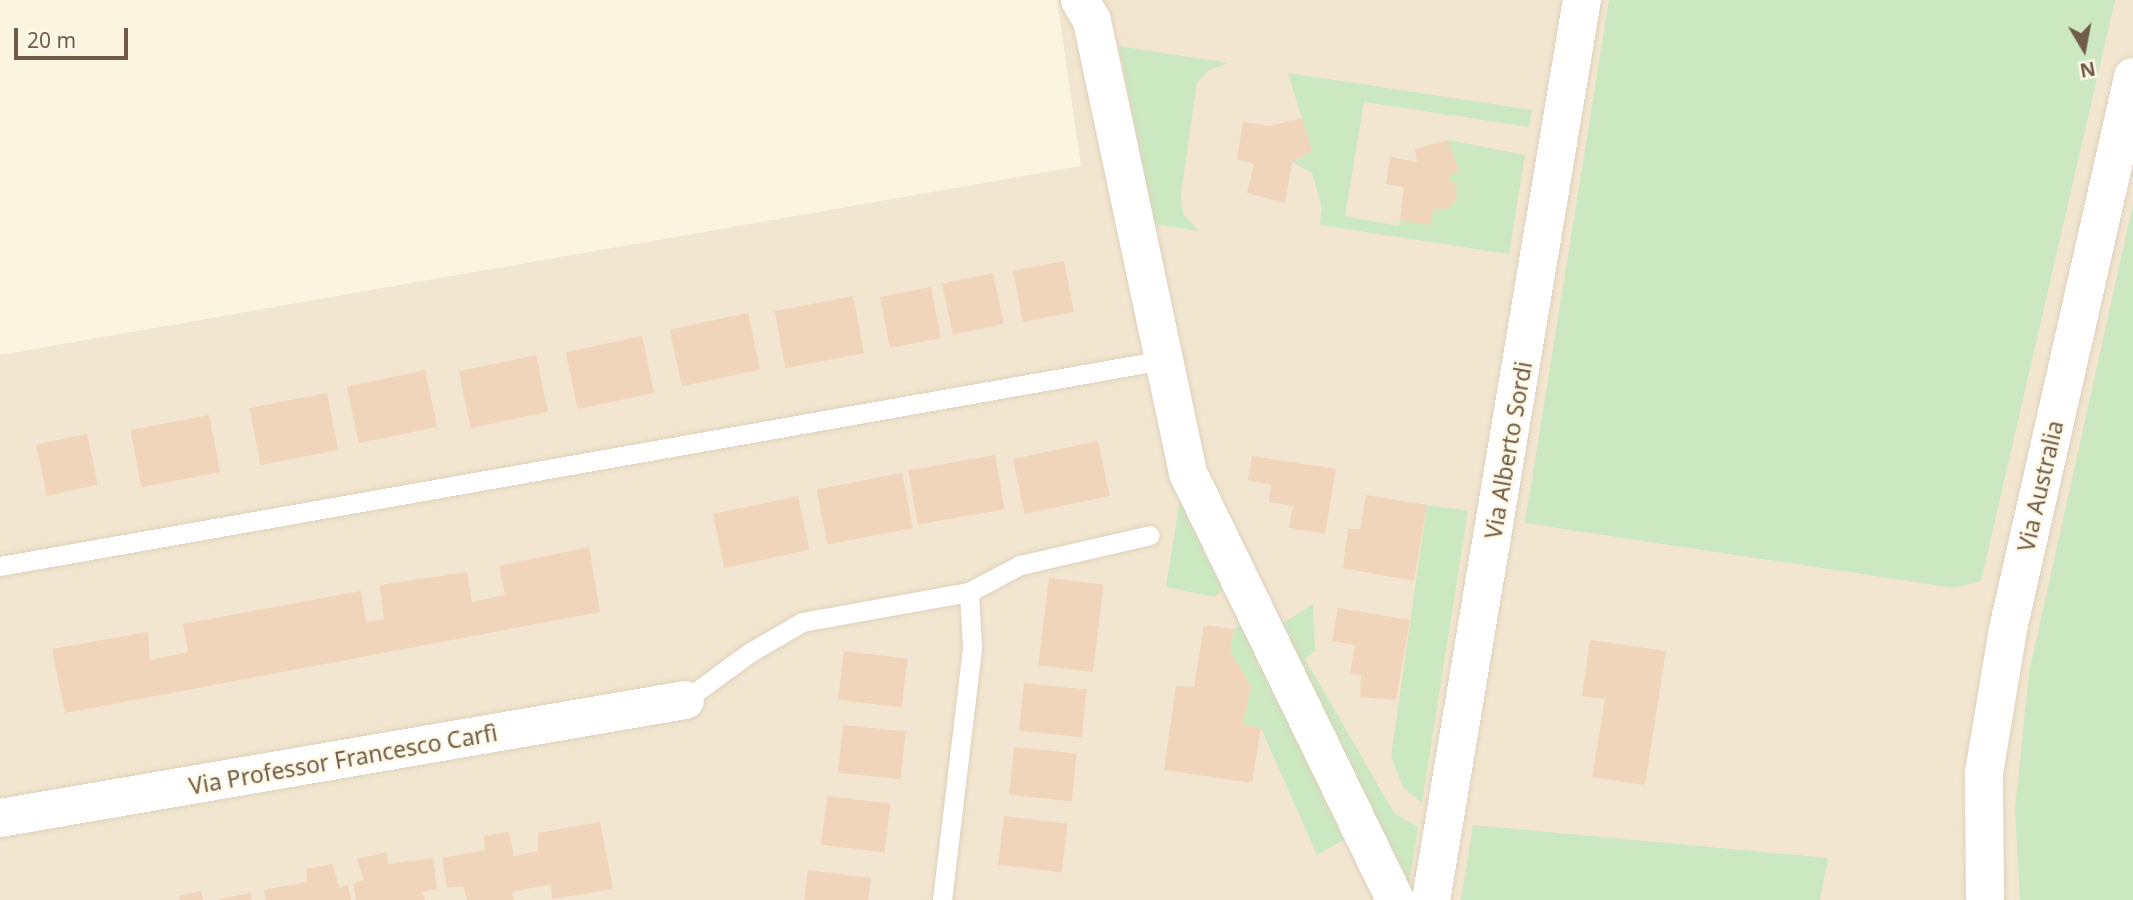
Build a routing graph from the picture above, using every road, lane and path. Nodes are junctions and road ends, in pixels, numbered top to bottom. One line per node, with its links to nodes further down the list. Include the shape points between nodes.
1 (1080, 0): 4 (street, via 1091,21)
2 (1582, 0): 12 (street, Via Alberto Sordi)
3 (2133, 77): 13 (street, Via Australia, via 2008,629 1983,773)
4 (1164, 360): 6 (lane); 11 (street, via 1188,473)
5 (1150, 535): 7 (lane, via 1020,565)
6 (0, 566)
7 (970, 592): 8 (lane, via 802,622 748,653); 10 (lane, via 972,648)
8 (685, 700): 9 (street, Via Professor Francesco Carfì)
9 (0, 818)
10 (942, 900)
11 (1395, 900)
12 (1431, 900)
13 (1985, 900)

